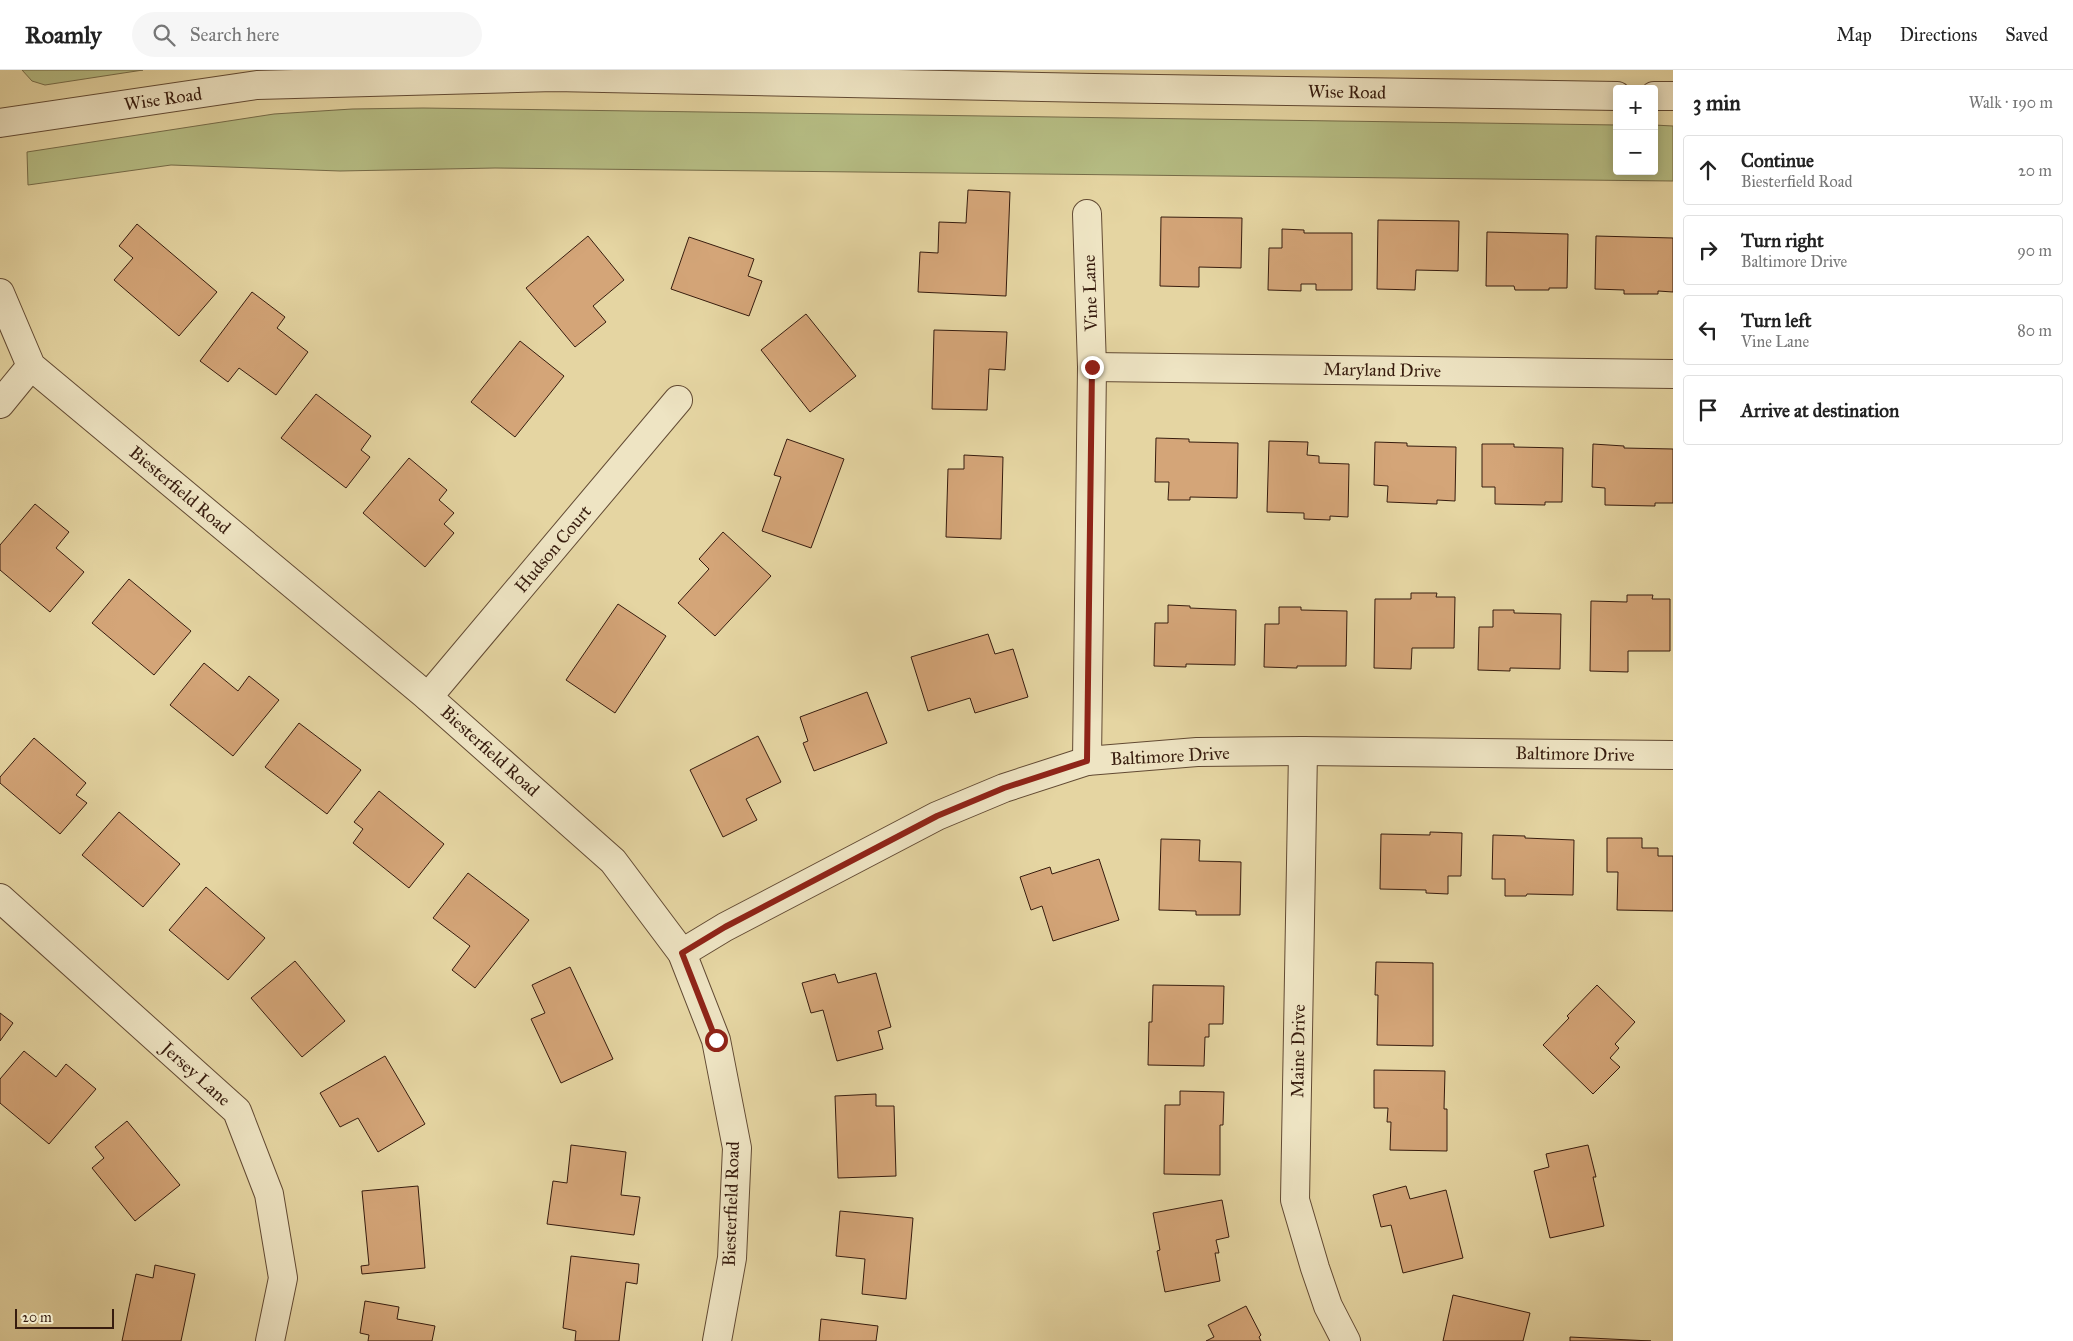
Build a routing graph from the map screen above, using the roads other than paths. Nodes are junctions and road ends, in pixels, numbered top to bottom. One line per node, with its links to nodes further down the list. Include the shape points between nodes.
1 (1094, 79): 2 (street, Wise Road); 5 (street, Wise Road, via 554,77 257,85)
2 (1613, 96)
3 (1658, 96): 4 (street)
4 (1673, 96)
5 (0, 123)
6 (1087, 214): 9 (street, Vine Lane)
7 (0, 293): 8 (street, Biesterfield Road)
8 (32, 366): 12 (street); 13 (street, Biesterfield Road)
9 (1092, 367): 10 (street, Maryland Drive); 16 (street, Vine Lane)
10 (1673, 374)
11 (678, 400): 13 (street, Hudson Court)
12 (0, 404)
13 (428, 697): 18 (street, Biesterfield Road, via 613,861)
14 (1303, 751): 15 (street, Baltimore Drive); 16 (street, Baltimore Drive, via 1197,752); 21 (street, Maine Drive, via 1295,1200 1328,1306)
15 (1673, 755)
16 (1087, 761): 18 (street, Baltimore Drive, via 1004,788 937,816 725,927)
17 (0, 898): 19 (street, Jersey Lane, via 237,1111 269,1194 283,1278)
18 (682, 953): 20 (street, Biesterfield Road, via 716,1040 737,1148 732,1258)
19 (270, 1341)
20 (717, 1341)
21 (1346, 1341)

